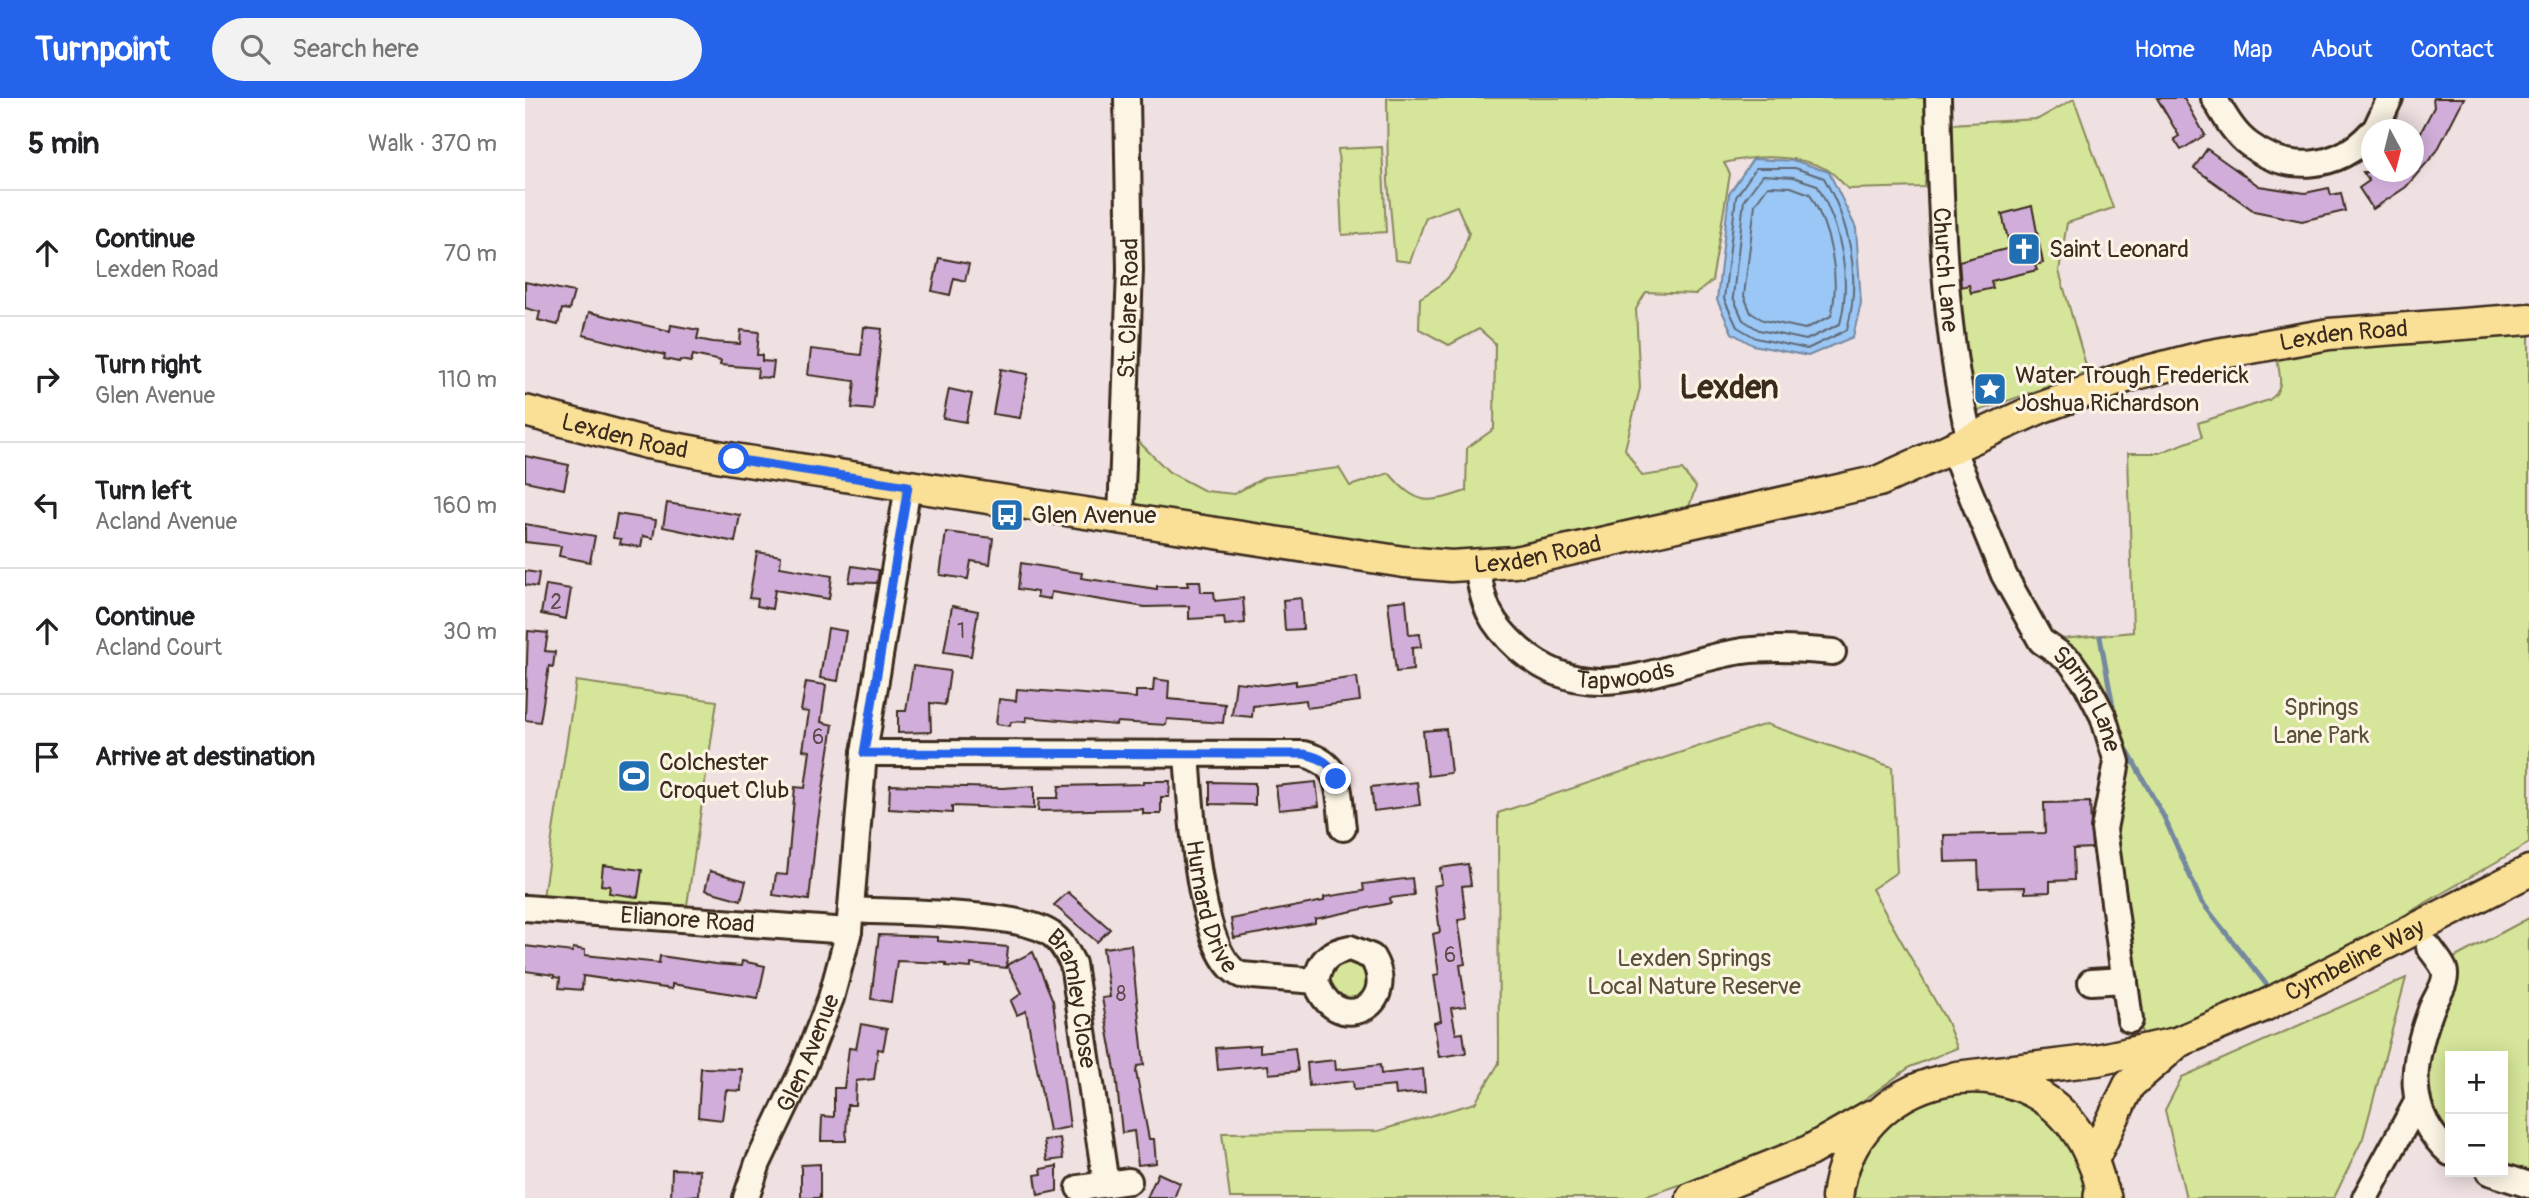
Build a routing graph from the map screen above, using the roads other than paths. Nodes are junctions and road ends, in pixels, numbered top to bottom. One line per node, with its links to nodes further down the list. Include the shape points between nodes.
1 (1127, 98): 11 (street, St. Clare Road, via 1130,270)
2 (1938, 98): 9 (street, Church Lane, via 1942,237)
3 (2214, 98): 6 (street, via 2249,145 2293,165 2335,159)
4 (2390, 98): 5 (street)
5 (2379, 119)
6 (2361, 142)
7 (2529, 319): 9 (main road, Lexden Road, via 2329,334 2206,356 2092,388)
8 (525, 411): 10 (main road, Lexden Road, via 660,445)
9 (1961, 444): 12 (main road, Lexden Road, via 1879,481 1515,562); 21 (street, Spring Lane, via 2004,575 2041,641 2070,661 2087,685 2117,762 2104,829)
10 (908, 486): 11 (main road, Lexden Road); 14 (street, Glen Avenue)
11 (1121, 518): 12 (main road, Lexden Road, via 1404,562)
12 (1477, 566): 13 (street, Tapwoods, via 1482,598 1496,628 1534,662 1573,678 1604,683 1639,678 1740,651)
13 (1833, 652)
14 (864, 753): 15 (street); 19 (street, Glen Avenue)
15 (1187, 755): 16 (street, via 1304,754 1323,759 1332,768); 22 (street, Hurnard Drive, via 1196,855 1208,922 1224,962 1241,975)
16 (1343, 828)
17 (2529, 871): 25 (main road, Cymbeline Way, via 2264,1006)
18 (525, 908): 19 (street, Elianore Road)
19 (851, 921): 33 (street, Bramley Close, via 1016,921 1052,934 1065,947 1073,964 1118,1182); 35 (street, Glen Avenue, via 821,1022)
20 (2430, 947): 27 (street, via 2445,971 2418,1055)
21 (2125, 980): 23 (street); 24 (street, Spring Lane)
22 (1317, 981)
23 (2091, 982)
24 (2130, 1020)
25 (2176, 1044): 26 (main road, Cymbeline Way, via 2097,1060); 30 (main road, Cymbeline Way, via 2129,1085)
26 (1956, 1077): 28 (main road, via 1905,1093); 30 (main road, via 2005,1081 2047,1101 2077,1130)
27 (2416, 1104): 29 (street); 38 (street)
28 (1883, 1109): 36 (main road, via 1809,1152); 37 (main road, via 1847,1156)
29 (2445, 1148)
30 (2093, 1160): 34 (main road)
31 (2504, 1177): 32 (street)
32 (2529, 1185)
33 (1079, 1188)
34 (2102, 1197)
35 (746, 1198)
36 (1692, 1198)
37 (1837, 1198)
38 (2365, 1198)

